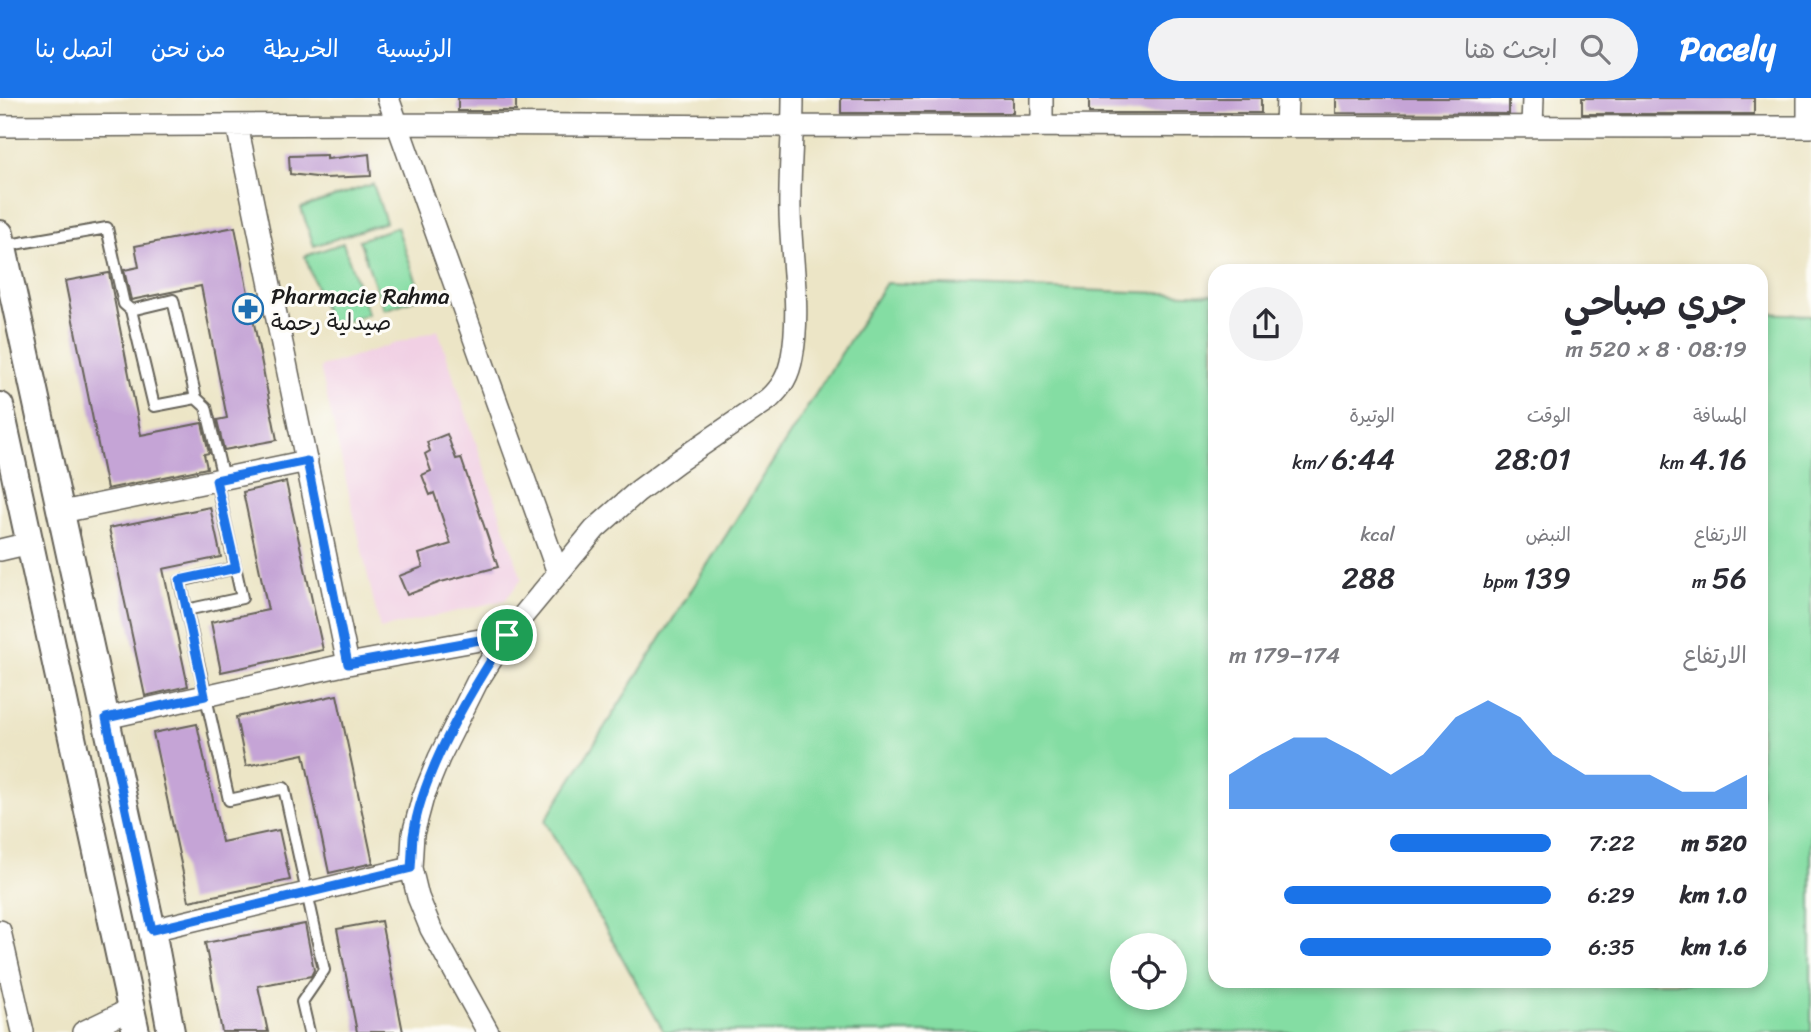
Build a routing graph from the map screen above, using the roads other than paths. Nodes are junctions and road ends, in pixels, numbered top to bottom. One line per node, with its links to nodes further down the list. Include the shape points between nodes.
1 (388, 98): 7 (street)
2 (793, 98): 12 (street)
3 (1042, 98): 10 (street)
4 (1287, 98): 13 (street)
5 (1533, 98): 11 (street)
6 (1808, 98): 14 (street)
7 (397, 124): 8 (street); 12 (street); 25 (street)
8 (236, 125): 9 (street); 19 (street)
9 (0, 126)
10 (1042, 126): 12 (street); 13 (street)
11 (1532, 126): 13 (street); 14 (street)
12 (793, 127): 25 (street, via 790,210 795,321 788,376 769,399 638,491)
13 (1286, 127)
14 (1809, 127)
15 (1, 240): 16 (lane, via 107,228 124,304); 21 (street)
16 (131, 310): 17 (lane, via 154,406); 17 (lane, via 173,300)
17 (196, 398): 20 (lane, via 206,407)
18 (0, 406): 22 (street)
19 (307, 461): 20 (street); 28 (street)
20 (220, 479): 21 (street); 24 (lane)
21 (62, 512): 30 (street)
22 (30, 543): 23 (street); 35 (street)
23 (0, 550)
24 (236, 568): 26 (lane, via 242,598); 26 (lane, via 180,580)
25 (558, 573): 27 (street)
26 (186, 610): 29 (lane)
27 (507, 635): 28 (street); 31 (street, via 477,682 439,758 413,834)
28 (348, 664): 29 (street)
29 (205, 696): 30 (street); 32 (lane, via 229,800 284,789)
30 (106, 718): 33 (street)
31 (411, 868): 32 (street); 40 (street, via 431,929)
32 (307, 893): 33 (street); 39 (lane, via 324,970 302,1002)
33 (152, 930): 38 (street)
34 (0, 931): 36 (street)
35 (133, 1021): 37 (street)
36 (23, 1032)
37 (83, 1032)
38 (171, 1032)
39 (309, 1032)
40 (488, 1032)

